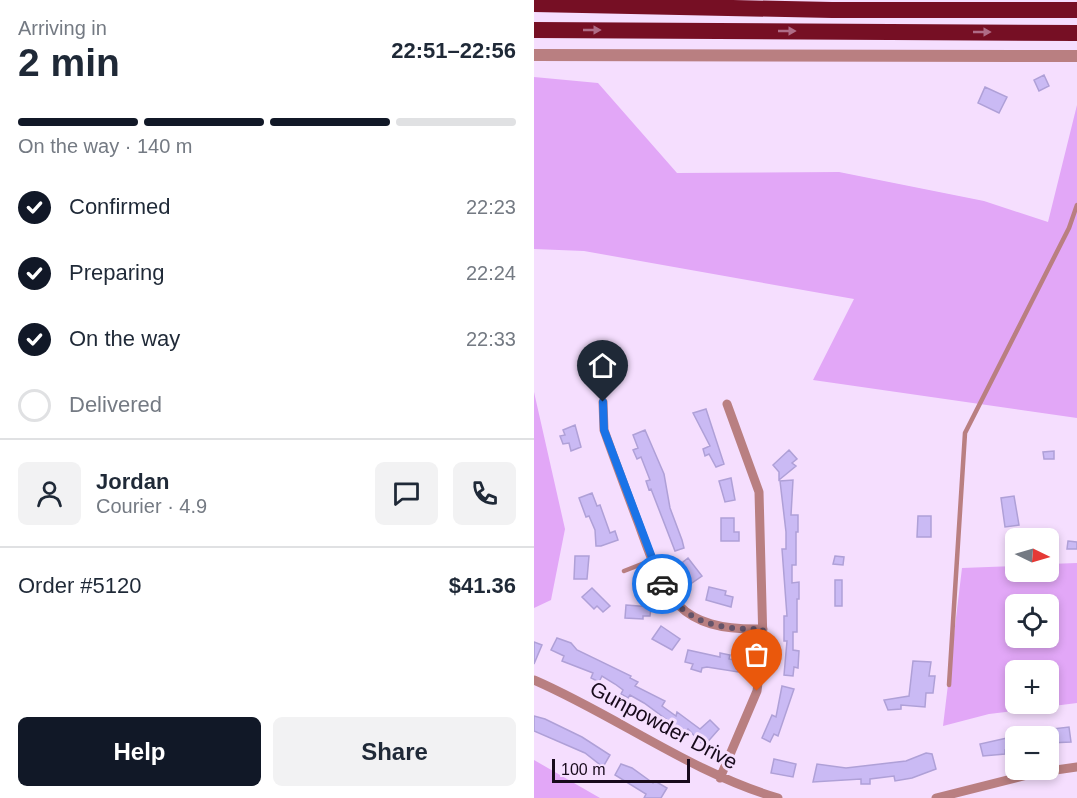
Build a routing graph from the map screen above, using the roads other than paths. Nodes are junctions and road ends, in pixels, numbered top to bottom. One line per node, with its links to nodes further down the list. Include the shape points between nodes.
1 (534, 4): 2 (highway)
2 (1077, 10)
3 (534, 30): 4 (highway, one-way to 4)
4 (1077, 33)
5 (534, 54): 6 (street)
6 (1077, 56)
7 (1077, 205): 14 (lane, via 965,433)
8 (603, 402): 10 (street, via 604,430)
9 (727, 404): 12 (street, via 759,492)
10 (652, 560): 11 (lane); 12 (street, via 672,598 697,618 730,630)
11 (624, 571)
12 (763, 629): 16 (street, via 757,691)
13 (534, 680): 16 (street, Gunpowder Drive)
14 (950, 685)
15 (1077, 767): 18 (street, via 1035,773)
16 (720, 778): 17 (street, Gunpowder Drive)
17 (778, 798)
18 (936, 798)

